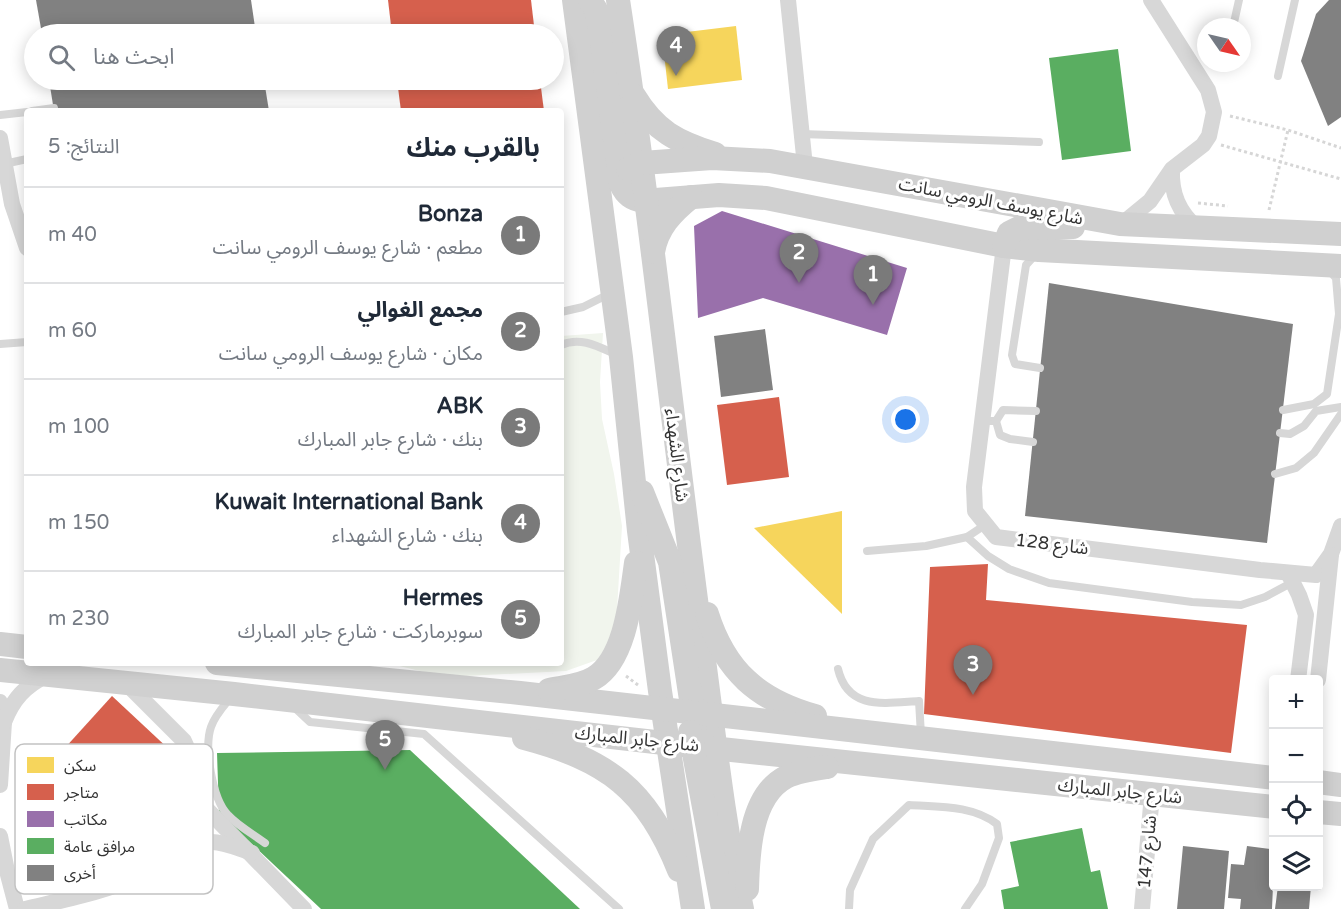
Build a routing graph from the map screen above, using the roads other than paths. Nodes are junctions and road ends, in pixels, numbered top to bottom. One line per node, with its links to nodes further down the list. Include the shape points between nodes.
1 (574, 0): 25 (main road)
2 (590, 0): 22 (main road, via 599,21)
3 (618, 0): 10 (main road, شارع الشهداء)
4 (788, 0): 13 (street)
5 (1150, 0): 21 (street, via 1208,90 1214,112 1206,141)
6 (1239, 0): 8 (lane)
7 (1295, 0): 9 (lane)
8 (1235, 18)
9 (1278, 75)
10 (632, 93): 16 (main road, via 648,117 666,134); 18 (main road, شارع الشهداء)
11 (24, 112): 12 (lane)
12 (0, 115)
13 (801, 134): 15 (lane); 20 (street)
14 (0, 138): 19 (street)
15 (1039, 142)
16 (729, 159): 18 (main road, شارع يوسف الرومي سانت); 20 (main road, شارع يوسف الرومي سانت)
17 (24, 160): 19 (lane)
18 (642, 163): 22 (main road); 24 (main road, شارع الشهداء)
19 (4, 164): 29 (street)
20 (805, 166): 26 (main road, شارع يوسف الرومي سانت)
21 (1172, 169): 26 (street, via 1150,201); 27 (street, via 1176,200)
22 (620, 176): 24 (main road, via 628,195); 25 (main road)
23 (691, 197): 24 (main road, شارع يوسف الرومي سانت); 30 (main road, شارع يوسف الرومي سانت, via 766,198); 32 (main road, via 661,228)
24 (646, 201): 32 (main road, شارع الشهداء)
25 (601, 216): 34 (main road)
26 (1121, 224): 27 (main road, شارع يوسف الرومي سانت); 30 (main road, via 1019,228 1010,233)
27 (1197, 228): 28 (main road, شارع يوسف الرومي سانت)
28 (1341, 234)
29 (24, 239)
30 (1004, 246): 31 (main road, شارع يوسف الرومي سانت); 45 (street, via 988,378)
31 (1039, 250): 33 (main road, شارع يوسف الرومي سانت); 40 (lane, via 1026,265 1012,355 1015,363)
32 (652, 257): 54 (main road, شارع الشهداء)
33 (1333, 266): 42 (lane, via 1339,314 1327,394 1314,404)
34 (612, 292): 35 (lane, via 583,307); 39 (main road)
35 (564, 311)
36 (24, 342): 37 (lane)
37 (0, 344)
38 (564, 344): 39 (lane, via 579,341)
39 (621, 357): 48 (main road)
40 (1040, 368)
41 (1341, 407): 46 (lane, via 1316,411 1304,426 1290,434)
42 (1283, 410)
43 (1036, 411): 45 (lane, via 1003,410)
44 (1341, 414): 49 (lane, via 1314,453 1296,468)
45 (988, 421): 47 (lane, via 1000,435); 50 (street, via 974,487 975,511)
46 (1280, 433)
47 (1033, 442)
48 (632, 470): 52 (main road); 72 (main road, via 670,562)
49 (1275, 474)
50 (985, 525): 53 (lane); 57 (street, شارع 128, via 996,537)
51 (1341, 526): 56 (street, شارع 128)
52 (639, 531): 67 (main road, via 625,625 609,663 595,678 581,683); 71 (main road)
53 (967, 537): 55 (lane, via 926,546); 57 (lane, via 988,556 1028,577 1192,602 1241,605 1265,597)
54 (689, 551): 72 (main road, شارع الشهداء); 76 (main road, via 716,637 743,679 794,710)
55 (867, 551)
56 (1331, 554): 57 (street, شارع 128, via 1316,574); 65 (street)
57 (1290, 577): 64 (street, via 1306,615)
58 (0, 644): 59 (main road)
59 (24, 646)
60 (247, 666): 67 (main road, شارع جابر المبارك)
61 (838, 669): 77 (lane, via 846,688 864,700 881,704 919,701)
62 (0, 670): 63 (main road, شارع جابر المبارك)
63 (47, 675): 66 (main road, شارع جابر المبارك); 74 (street, via 20,693)
64 (1299, 675)
65 (1319, 675)
66 (125, 682): 68 (main road, شارع جابر المبارك); 79 (street)
67 (520, 693): 71 (main road, شارع جابر المبارك)
68 (234, 694): 69 (main road, شارع جابر المبارك); 80 (lane, via 209,731)
69 (286, 700): 73 (main road, شارع جابر المبارك); 75 (lane, via 310,722)
70 (0, 702): 74 (street)
71 (663, 709): 72 (main road, شارع جابر المبارك); 78 (main road); 81 (main road, via 684,721)
72 (702, 714): 76 (main road, شارع جابر المبارك); 81 (main road, via 699,735 707,744)
73 (448, 719): 75 (lane); 78 (main road, شارع جابر المبارك); 95 (main road, via 555,747 615,776 638,796 654,818)
74 (4, 723): 85 (street)
75 (423, 734): 99 (lane)
76 (890, 735): 77 (main road, شارع جابر المبارك)
77 (921, 738): 84 (main road, شارع جابر المبارك)
78 (668, 743): 81 (main road, شارع جابر المبارك); 95 (main road)
79 (185, 744)
80 (208, 744)
81 (705, 747): 82 (main road, شارع جابر المبارك); 100 (main road); 101 (main road)
82 (875, 764): 86 (main road, شارع جابر المبارك); 102 (main road, via 799,772 779,781 767,794 752,837)
83 (213, 777): 93 (lane, via 217,796 227,814)
84 (1269, 777)
85 (0, 785)
86 (1152, 794): 87 (main road, شارع جابر المبارك); 105 (street, شارع 147)
87 (1269, 806)
88 (213, 812): 93 (street)
89 (1323, 812): 90 (main road)
90 (1341, 814)
91 (0, 836): 96 (street)
92 (213, 842): 93 (street)
93 (258, 848): 98 (street)
94 (88, 894): 97 (street)
95 (693, 907)
96 (17, 909)
97 (25, 909)
98 (304, 909)
99 (619, 909)
100 (723, 909)
101 (742, 909)
102 (747, 909)
103 (849, 909): 104 (lane, via 850,890 873,839 909,805 954,807 985,815 997,824 999,838 982,884)
104 (965, 909)
105 (1142, 909)

